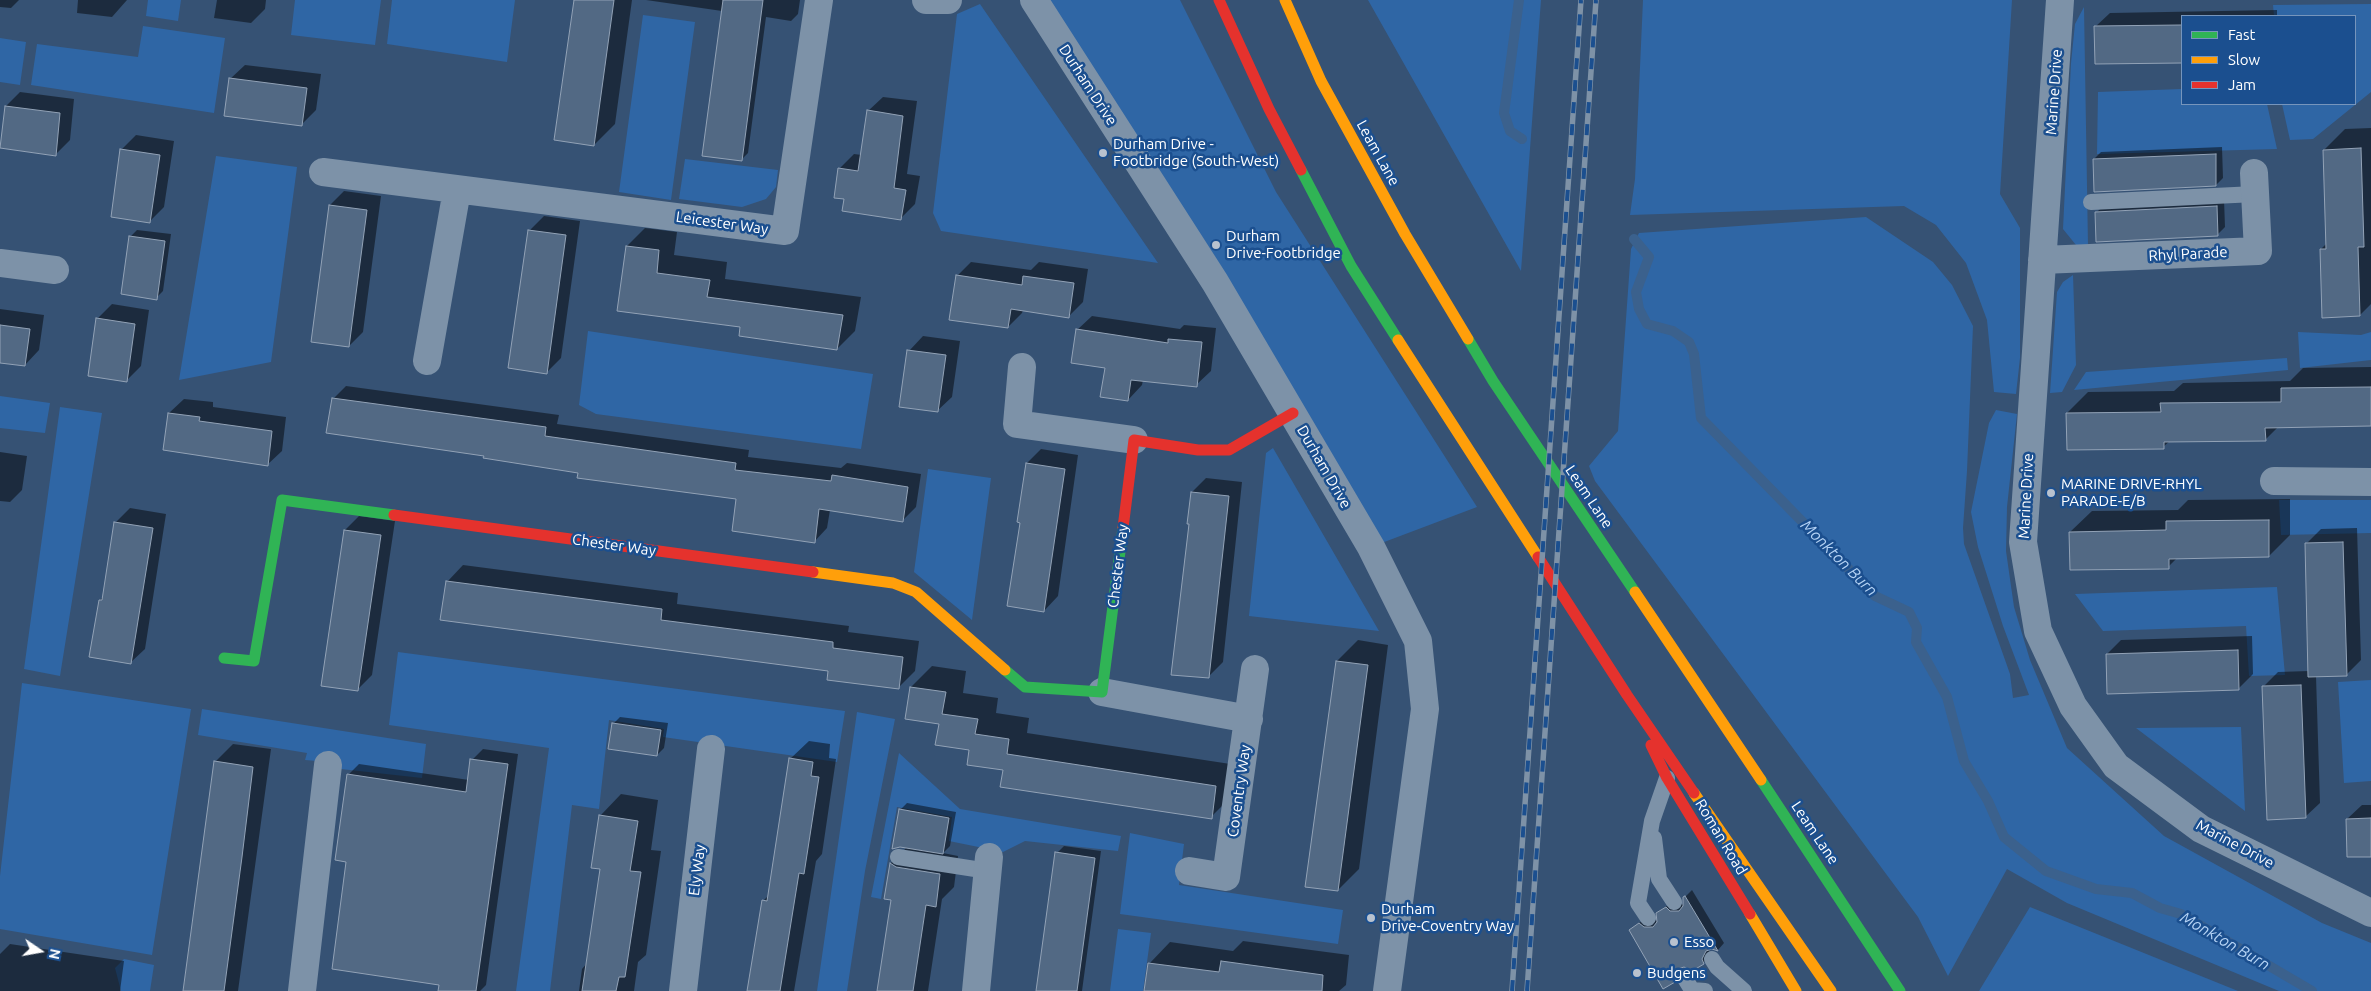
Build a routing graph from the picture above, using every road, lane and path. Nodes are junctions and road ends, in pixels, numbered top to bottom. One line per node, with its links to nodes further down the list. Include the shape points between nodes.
1 (819, 0): 10 (street, Leicester Way, via 785,231)
2 (926, 0): 3 (street)
3 (948, 0)
4 (1034, 0): 17 (street, Durham Drive, via 1215,282)
5 (1219, 0): 24 (main road, via 1269,109 1351,266)
6 (1285, 0): 33 (main road, Leam Lane, via 1321,81 1405,234 1493,380)
7 (2060, 0): 12 (street, Marine Drive)
8 (323, 172): 10 (street, Leicester Way)
9 (2254, 184): 11 (lane); 12 (street, Rhyl Parade, via 2258,251)
10 (457, 190): 15 (street)
11 (2091, 202)
12 (2042, 260): 35 (street, Marine Drive, via 2023,542 2038,631 2072,706 2116,766 2201,829)
13 (0, 263): 14 (street)
14 (55, 270)
15 (428, 360)
16 (1022, 367): 18 (street, via 1017,424)
17 (1293, 413): 18 (main road, via 1229,450 1198,450); 42 (street, Durham Drive, via 1370,547 1418,640 1425,709)
18 (1134, 440): 23 (main road, Chester Way)
19 (2274, 481): 20 (street)
20 (2371, 482)
21 (224, 658): 23 (main road, Chester Way, via 254,661 282,500 893,583 916,592 1025,687)
22 (1255, 668): 25 (street, Coventry Way)
23 (1102, 692): 25 (street, Chester Way)
24 (1627, 695): 28 (main road, Roman Road); 46 (main road)
25 (1249, 719): 32 (street, Coventry Way, via 1226,877)
26 (711, 749): 40 (street, Ely Way)
27 (328, 765): 39 (street)
28 (1667, 778): 29 (lane); 45 (main road, Roman Road)
29 (1652, 821): 34 (lane, via 1659,878); 36 (lane, via 1638,903)
30 (898, 857): 31 (lane)
31 (989, 864): 41 (street)
32 (1189, 871)
33 (1827, 878): 47 (main road, Leam Lane); 48 (main road)
34 (1674, 902)
35 (2371, 913)
36 (1648, 918)
37 (1712, 959): 44 (lane)
38 (1684, 976): 43 (lane, via 1692,990)
39 (302, 991)
40 (683, 991)
41 (976, 991)
42 (1387, 991)
43 (1705, 991)
44 (1744, 991)
45 (1796, 991)
46 (1831, 991)
47 (1900, 991)
48 (1913, 991)

